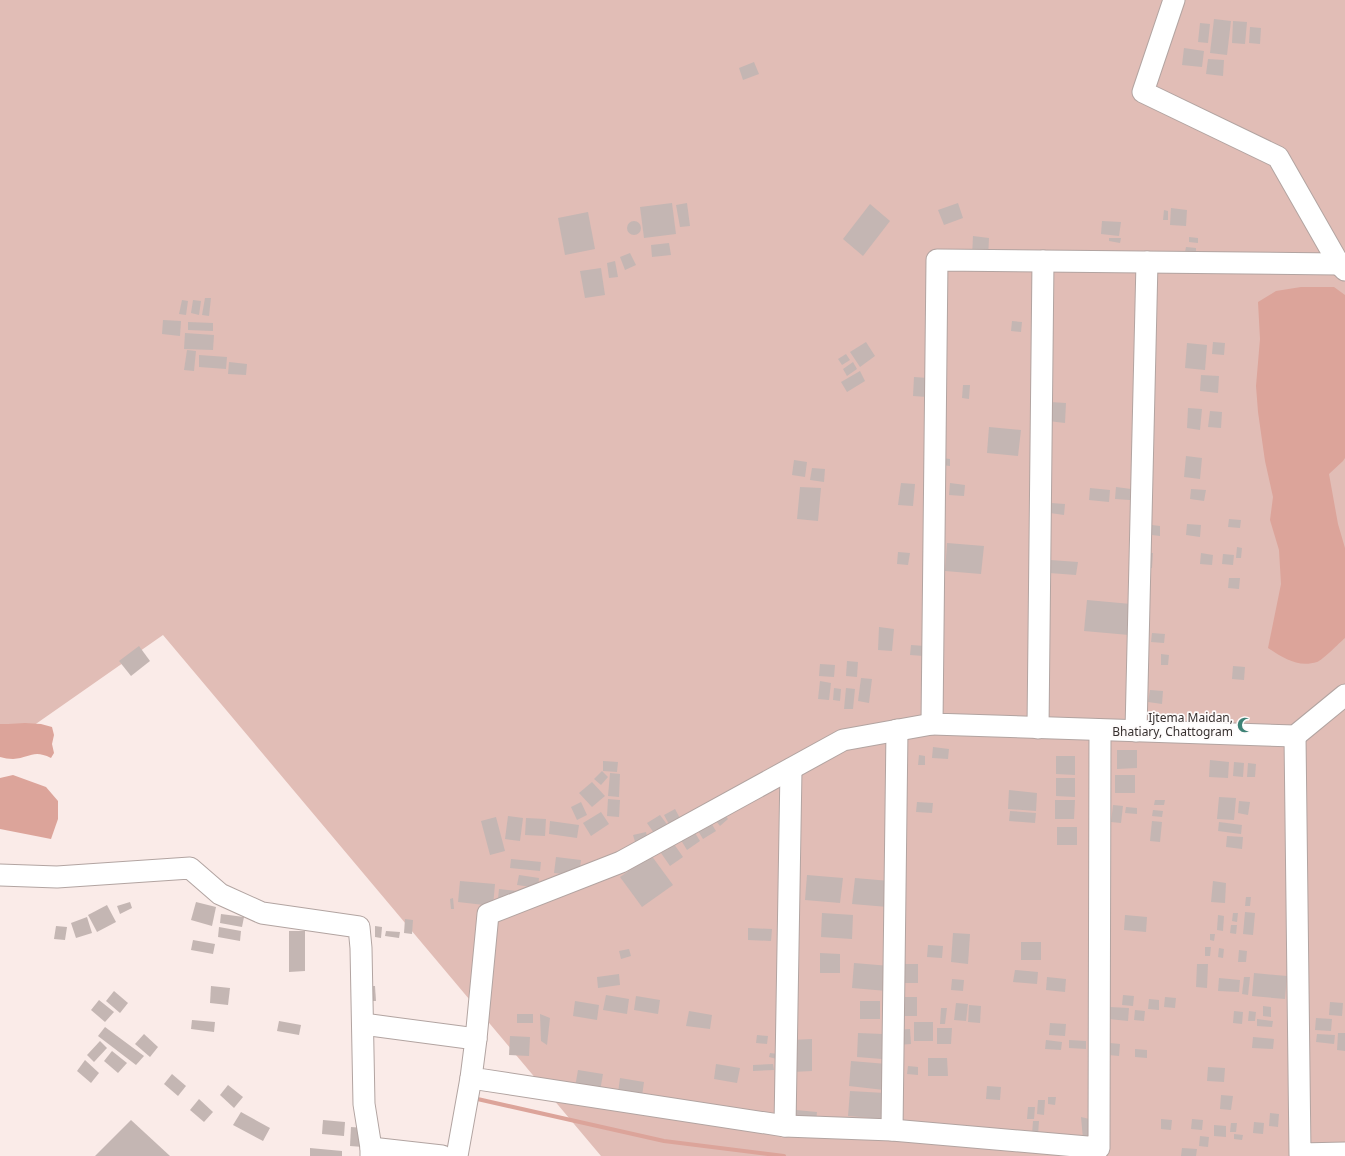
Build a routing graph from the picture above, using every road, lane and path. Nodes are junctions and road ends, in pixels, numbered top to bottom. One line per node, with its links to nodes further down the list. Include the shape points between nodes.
1 (1174, 0): 4 (street, via 1143,92 1278,157)
2 (1043, 261): 3 (street); 6 (street, via 936,260); 7 (street)
3 (1147, 262): 4 (street); 10 (street)
4 (1342, 267)
5 (1345, 695): 11 (street)
6 (932, 724): 7 (street); 8 (street)
7 (1038, 728): 9 (street)
8 (897, 730): 12 (street, via 843,740); 18 (street)
9 (1100, 730): 10 (street); 18 (street, via 1100,1148)
10 (1136, 731): 11 (street)
11 (1295, 736): 20 (street, via 1300,1154)
12 (791, 769): 15 (street, via 621,862 488,914); 17 (street)
13 (0, 875): 14 (street, via 57,877 190,868 220,894 262,913 359,927)
14 (363, 1024): 15 (street); 19 (street, via 364,1104)
15 (476, 1039): 16 (street)
16 (471, 1078): 17 (street); 22 (street)
17 (785, 1126): 18 (street)
18 (892, 1130)
19 (371, 1152): 21 (street)
20 (1345, 1153)
21 (442, 1156)
22 (457, 1156)

